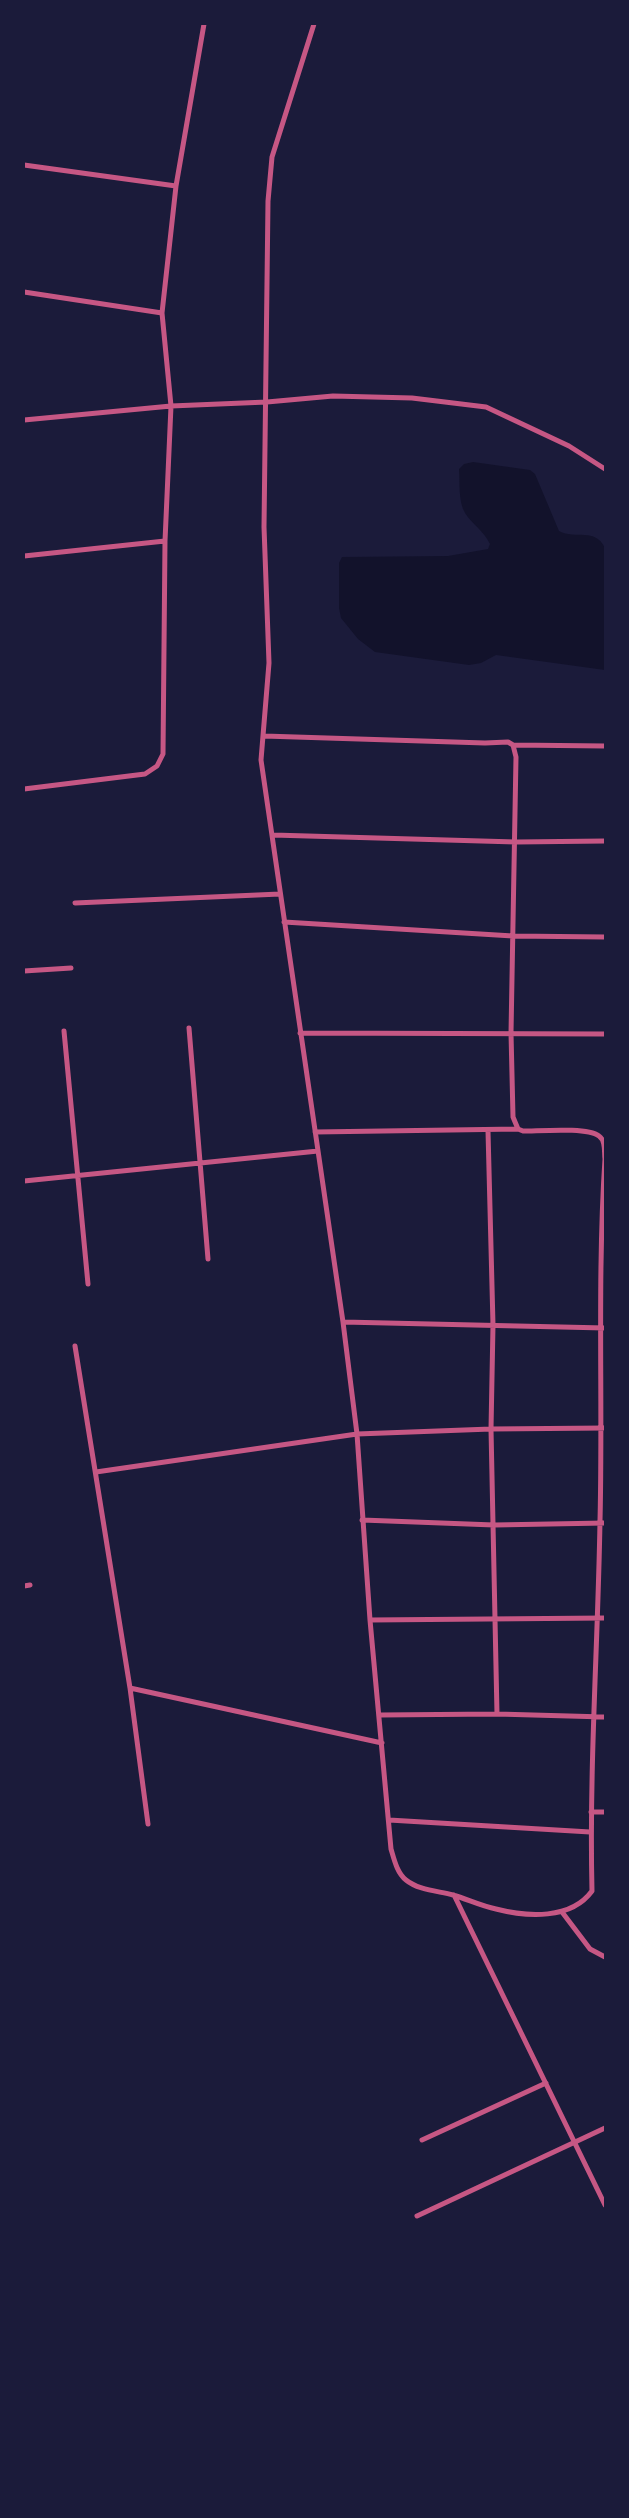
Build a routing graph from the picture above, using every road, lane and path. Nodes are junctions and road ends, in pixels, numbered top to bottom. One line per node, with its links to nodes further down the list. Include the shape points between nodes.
1 (204, 24): 4 (street)
2 (314, 24): 7 (street, via 272,157 266,284)
3 (24, 165): 4 (street)
4 (176, 186): 6 (street)
5 (24, 292): 6 (street)
6 (162, 313): 8 (street)
7 (267, 402): 8 (street); 10 (street, via 333,396 412,398 486,407 569,446); 13 (street, via 264,527 269,663)
8 (171, 406): 9 (street); 11 (street)
9 (24, 420)
10 (605, 469)
11 (165, 541): 12 (street); 16 (street, via 163,754 157,766 145,774)
12 (24, 556)
13 (264, 736): 14 (street, via 508,742); 17 (street, via 261,760)
14 (513, 745): 15 (street); 19 (street, via 516,757)
15 (605, 746)
16 (24, 789)
17 (273, 835): 19 (street); 20 (street)
18 (605, 841): 19 (street)
19 (516, 842): 23 (street)
20 (280, 894): 21 (street); 22 (street)
21 (75, 903)
22 (284, 922): 23 (street); 29 (street)
23 (513, 936): 24 (street); 30 (street)
24 (605, 937)
25 (72, 968): 26 (street)
26 (24, 971)
27 (189, 1028): 37 (street)
28 (64, 1031): 38 (street)
29 (300, 1033): 30 (street); 34 (street)
30 (511, 1033): 31 (street); 32 (street, via 513,1117)
31 (605, 1034)
32 (518, 1129): 33 (street); 35 (street, via 588,1132)
33 (488, 1131): 34 (street); 43 (street)
34 (315, 1132): 36 (street)
35 (602, 1136): 44 (street)
36 (318, 1151): 37 (street); 42 (street)
37 (199, 1163): 38 (street); 40 (street)
38 (78, 1175): 39 (street); 41 (street)
39 (24, 1181)
40 (208, 1259)
41 (88, 1284)
42 (343, 1322): 43 (street); 48 (street)
43 (493, 1325): 44 (street); 47 (street)
44 (603, 1328): 46 (street)
45 (75, 1346): 49 (street)
46 (604, 1428): 47 (street); 51 (street)
47 (491, 1429): 48 (street); 52 (street)
48 (357, 1434): 49 (street); 50 (street)
49 (96, 1472): 57 (street)
50 (362, 1520): 52 (street); 56 (street)
51 (603, 1523): 52 (street); 53 (street)
52 (494, 1525): 55 (street)
53 (597, 1618): 54 (street); 55 (street); 60 (street)
54 (605, 1618)
55 (496, 1619): 56 (street); 58 (street)
56 (370, 1620): 59 (street)
57 (130, 1688): 62 (street); 66 (street)
58 (497, 1714): 59 (street); 60 (street)
59 (380, 1715): 62 (street)
60 (595, 1716): 61 (street); 63 (street)
61 (605, 1717)
62 (382, 1743): 65 (street)
63 (591, 1812): 64 (street); 67 (street)
64 (605, 1812)
65 (389, 1820): 67 (street); 68 (street, via 391,1849 399,1872 406,1880 424,1888)
66 (148, 1824)
67 (590, 1832): 69 (street, via 592,1891 588,1897)
68 (454, 1895): 69 (street, via 496,1910 540,1914); 71 (street)
69 (562, 1912): 70 (street, via 590,1949)
70 (605, 1957)
71 (546, 2083): 73 (street); 74 (street)
72 (605, 2128): 74 (street)
73 (422, 2140)
74 (575, 2142): 75 (street); 76 (street)
75 (605, 2205)
76 (417, 2216)

